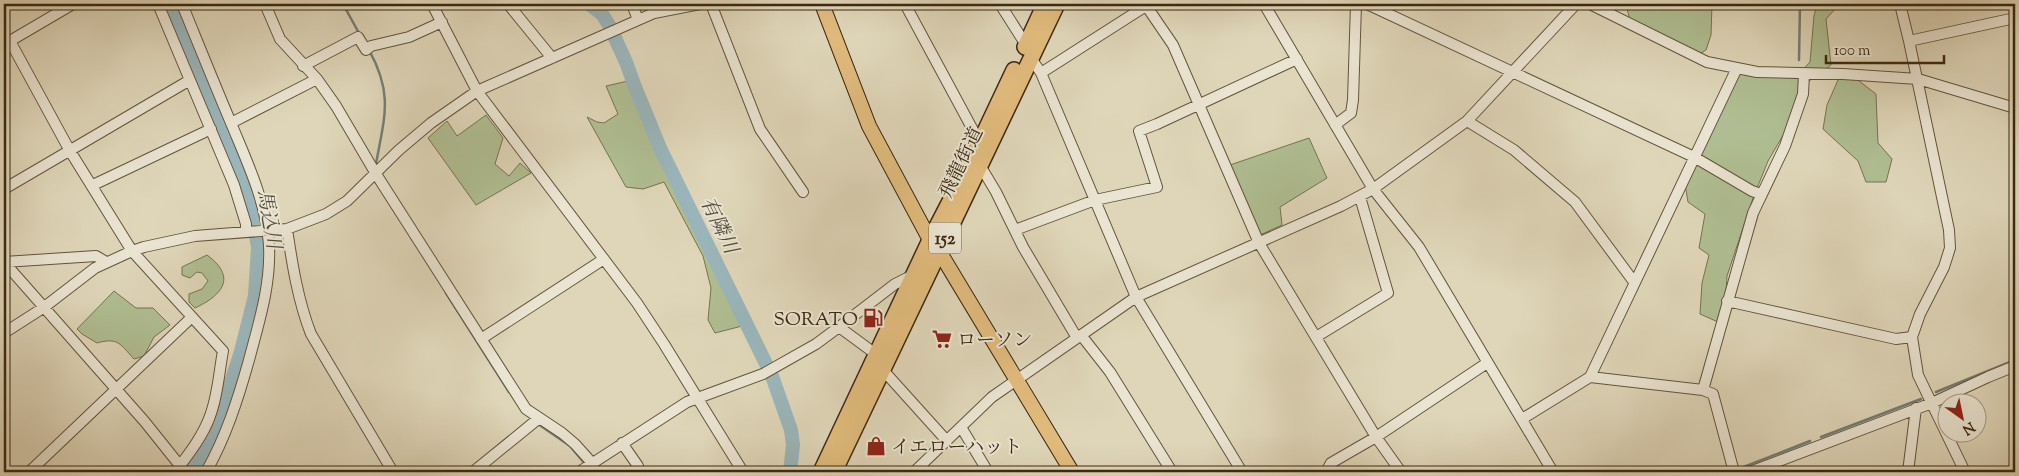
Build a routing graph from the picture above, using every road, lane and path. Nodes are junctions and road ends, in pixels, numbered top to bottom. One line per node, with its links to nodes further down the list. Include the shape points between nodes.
1 (74, 4): 25 (street)
2 (158, 4): 37 (street)
3 (182, 4): 42 (street)
4 (265, 4): 30 (street, via 280,39)
5 (432, 4): 24 (street)
6 (508, 4): 28 (street)
7 (632, 4): 23 (street)
8 (700, 4): 23 (street, via 670,9)
9 (711, 4): 53 (street, via 760,129)
10 (822, 4): 62 (main road, via 869,126)
11 (906, 4): 45 (street)
12 (1000, 4): 27 (street)
13 (1045, 4): 27 (highway, 飛龍街道 / 152)
14 (1057, 4): 27 (highway, 飛龍街道 / 152)
15 (1147, 4): 32 (street); 39 (street, via 1173,45)
16 (1264, 4): 29 (street)
17 (1356, 4): 43 (street, via 1351,113)
18 (1367, 4): 33 (street)
19 (1576, 4): 33 (street)
20 (1590, 4): 31 (street, via 1707,62)
21 (1900, 4): 26 (street)
22 (2015, 18): 26 (street)
23 (638, 20): 28 (street)
24 (442, 22): 30 (street, via 409,37 368,48 358,37); 38 (street)
25 (7, 42): 46 (street)
26 (1910, 42): 36 (street)
27 (1029, 51): 32 (street); 45 (highway, 飛龍街道 / 152); 48 (highway, 飛龍街道 / 152)
28 (552, 58): 38 (street)
29 (1297, 60): 39 (street); 43 (street)
30 (303, 66): 35 (street)
31 (1737, 68): 34 (street); 47 (street)
32 (1041, 73): 56 (street)
33 (1512, 73): 41 (street); 47 (street)
34 (1804, 74): 36 (street); 54 (street, via 1803,94 1790,131)
35 (317, 79): 42 (street); 49 (street)
36 (1918, 79): 40 (street); 77 (street, via 1950,248)
37 (190, 80): 44 (street); 46 (street)
38 (476, 91): 49 (street, via 431,123); 64 (street)
39 (1198, 104): 56 (street, via 1139,130 1157,187); 61 (street)
40 (2015, 108)
41 (1467, 121): 52 (street); 68 (street, via 1514,150 1575,202)
42 (230, 123): 59 (street, via 258,189)
43 (1335, 125): 52 (street)
44 (211, 129): 50 (street); 60 (street, via 234,185)
45 (980, 142): 62 (highway, 飛龍街道 / 152)
46 (70, 151): 50 (street); 51 (street)
47 (1694, 157): 54 (street); 68 (street)
48 (981, 167): 58 (street); 62 (highway, 飛龍街道 / 152)
49 (376, 174): 57 (street, via 347,201 326,214); 78 (street)
50 (93, 186): 63 (street)
51 (4, 188)
52 (1373, 188): 55 (street); 80 (street, via 1419,247)
53 (803, 192)
54 (1761, 194): 70 (street)
55 (1360, 197): 61 (street); 76 (street, via 1388,293)
56 (1095, 200): 58 (street); 69 (street)
57 (287, 229): 59 (street); 101 (street, via 306,323)
58 (1015, 230): 75 (street)
59 (266, 231): 60 (street); 100 (street, via 268,269 264,303 240,392 222,444)
60 (246, 232): 63 (street, via 195,236)
61 (1259, 243): 69 (street); 76 (street)
62 (934, 245): 67 (highway, 飛龍街道 / 152); 82 (highway, 飛龍街道 / 152); 84 (main road)
63 (132, 251): 66 (street); 72 (street)
64 (604, 259): 78 (street); 87 (street, via 637,303)
65 (4, 262): 66 (street, via 96,256); 71 (street)
66 (106, 262): 71 (street)
67 (913, 275): 73 (street, via 895,284); 79 (highway, 飛龍街道 / 152)
68 (1634, 282): 83 (street)
69 (1136, 297): 75 (street); 111 (street)
70 (1727, 301): 77 (street, via 1896,339); 86 (street)
71 (43, 308): 74 (street); 85 (street)
72 (192, 317): 85 (street); 97 (street, via 223,351 210,417)
73 (839, 326): 79 (street); 87 (street, via 816,344 763,374)
74 (4, 333)
75 (1079, 337): 84 (street); 110 (street, via 1110,372)
76 (1316, 337): 93 (street)
77 (1912, 337): 88 (street, via 1918,375)
78 (481, 339): 91 (street)
79 (877, 356): 105 (highway, 飛龍街道 / 152)
80 (1487, 363): 90 (street); 93 (street)
81 (2015, 366): 88 (street)
82 (883, 370): 94 (street); 106 (highway, 飛龍街道 / 152)
83 (1590, 377): 86 (street); 90 (street)
84 (1016, 381): 92 (street, via 992,397); 109 (main road)
85 (117, 390): 97 (street); 99 (street)
86 (1703, 390): 98 (street, via 1713,394)
87 (698, 398): 95 (street); 104 (street)
88 (1932, 402): 89 (street); 117 (street)
89 (1916, 408): 115 (street); 116 (street)
90 (1522, 419): 114 (street)
91 (535, 421): 96 (street, via 575,444); 102 (street)
92 (961, 427): 94 (street); 108 (street)
93 (1376, 436): 112 (street, via 1331,463); 113 (street)
94 (947, 441): 107 (street)
95 (622, 443): 96 (street); 103 (street, via 638,466)
96 (586, 467)
97 (180, 470)
98 (1733, 470)
99 (29, 472)
100 (206, 472)
101 (393, 472)
102 (473, 472)
103 (636, 472)
104 (743, 472)
105 (821, 472)
106 (834, 472)
107 (914, 472)
108 (988, 472)
109 (1072, 472)
110 (1172, 472)
111 (1242, 472)
112 (1326, 472)
113 (1401, 472)
114 (1554, 472)
115 (1750, 472)
116 (1908, 472)
117 (1965, 472)

